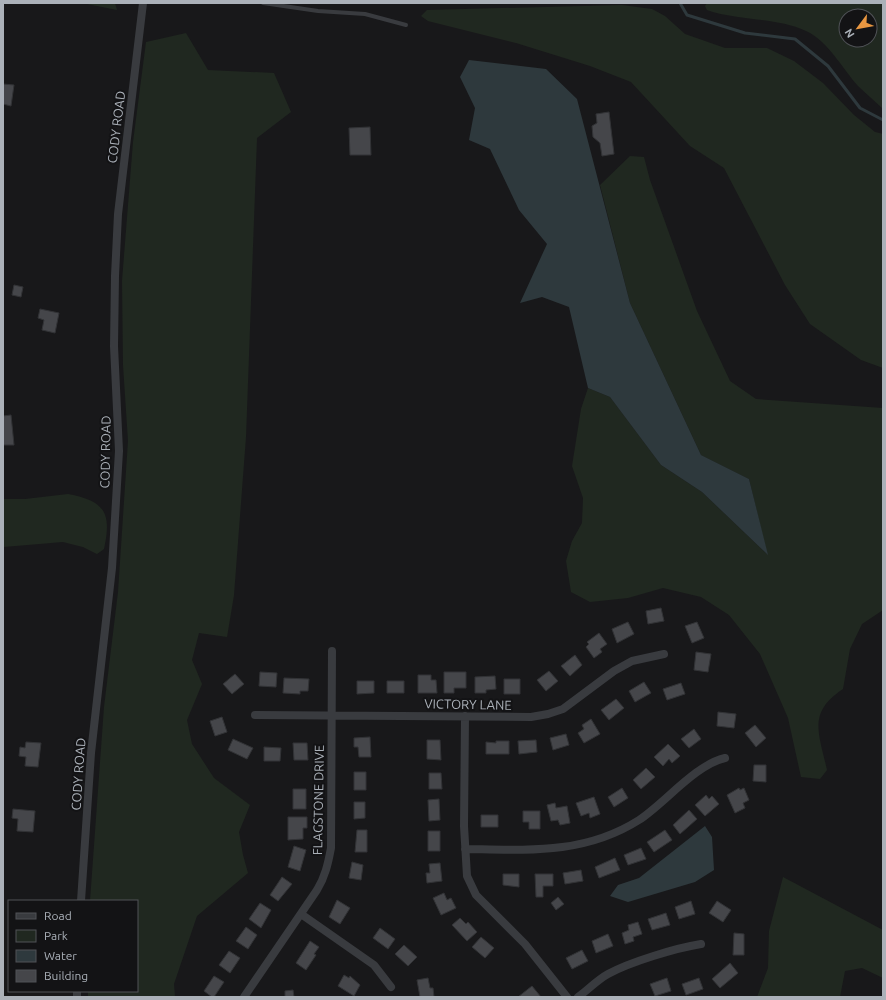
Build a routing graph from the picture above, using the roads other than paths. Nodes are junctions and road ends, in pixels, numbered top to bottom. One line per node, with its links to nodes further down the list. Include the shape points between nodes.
1 (143, 3): 11 (street, CODY ROAD, via 118,214 114,346 120,430 119,459 112,568 90,753)
2 (264, 3): 3 (lane, via 318,11 365,14)
3 (406, 25)
4 (332, 651): 7 (street, FLAGSTONE DRIVE)
5 (664, 654): 8 (street, VICTORY LANE, via 632,661 614,671 563,709 548,714 531,717)
6 (255, 715): 7 (street, VICTORY LANE)
7 (332, 715): 8 (street, VICTORY LANE); 12 (street, FLAGSTONE DRIVE, via 329,861 323,879)
8 (465, 716): 10 (street)
9 (725, 758): 10 (street, via 704,767 639,819 609,835 556,849)
10 (464, 849): 16 (street, via 467,876 476,895 525,944)
11 (81, 900)
12 (301, 914): 14 (street, via 379,969); 15 (street, FLAGSTONE DRIVE)
13 (702, 944): 17 (street, via 684,947 623,968 607,975)
14 (391, 987)
15 (244, 997)
16 (567, 997)
17 (578, 997)

